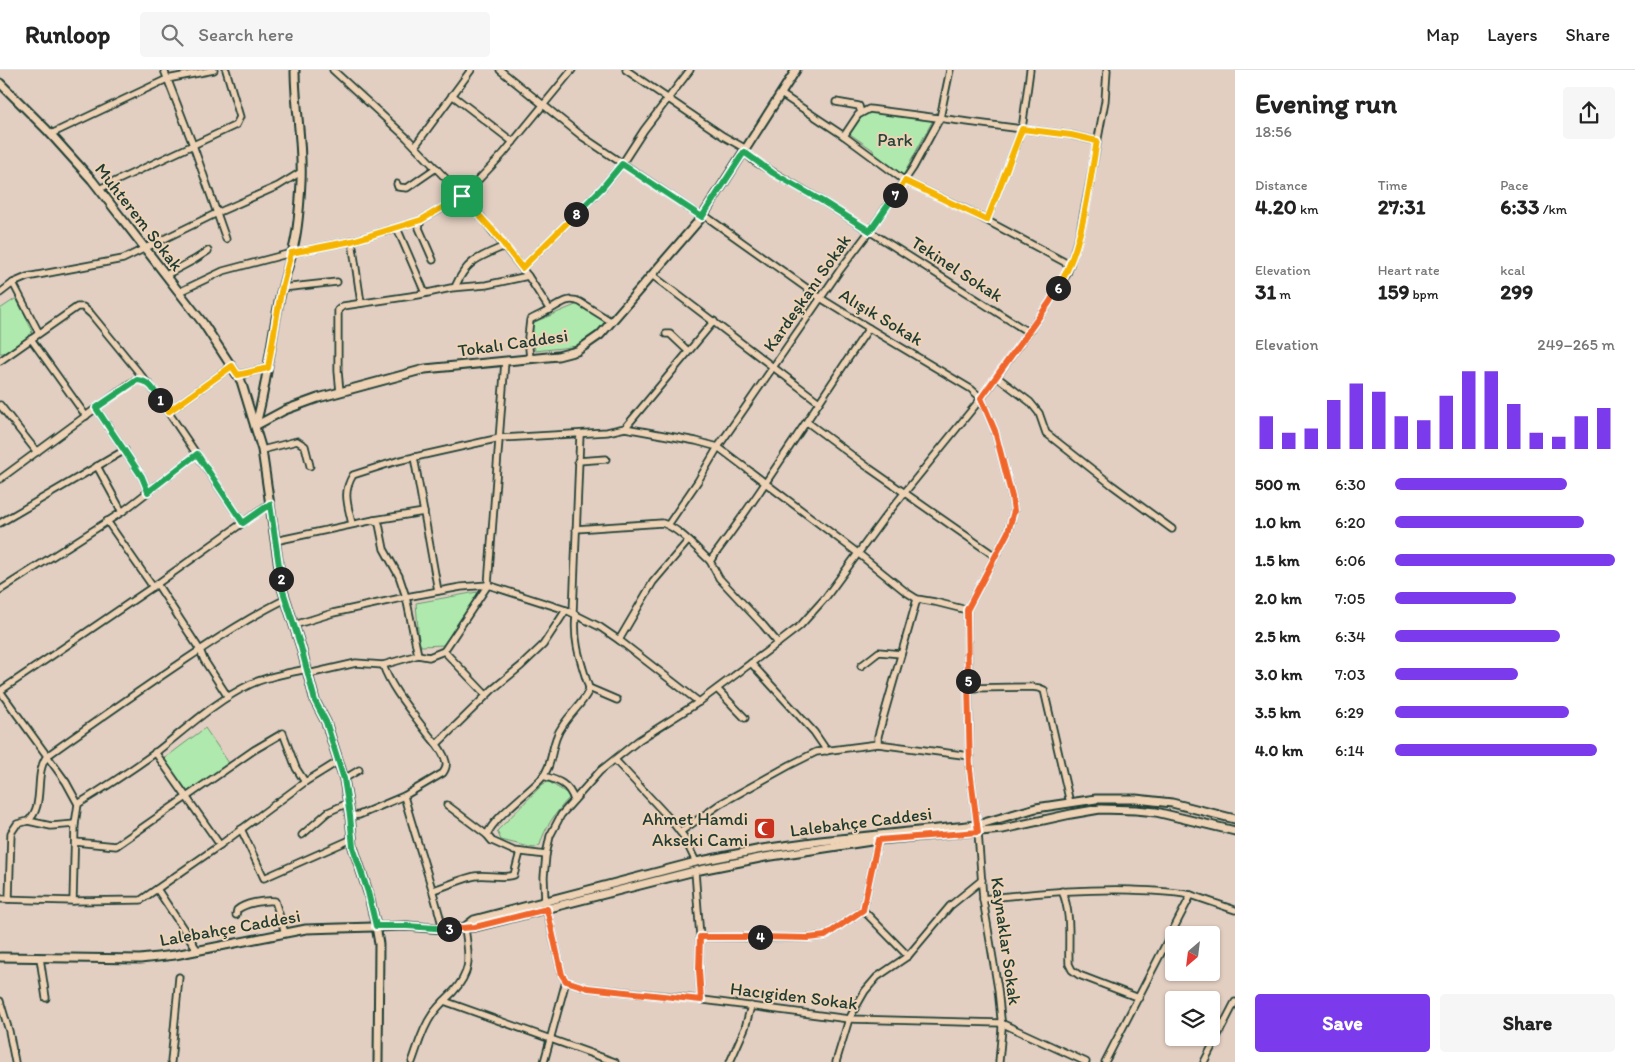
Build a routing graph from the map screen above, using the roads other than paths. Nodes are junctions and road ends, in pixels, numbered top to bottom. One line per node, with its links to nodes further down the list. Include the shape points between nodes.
1 (164, 70): 15 (street)
2 (214, 70): 15 (street)
3 (226, 70): 29 (street, via 240,117 236,125)
4 (295, 70): 34 (street)
5 (471, 70): 18 (street)
6 (500, 70): 21 (street, Alışık Sokak)
7 (572, 70): 21 (street)
8 (626, 70): 19 (street, Tekinel Sokak)
9 (690, 70): 19 (street)
10 (796, 70): 17 (street, Tokalı Caddesi)
11 (950, 70): 23 (street, Kardeşkanı Sokak)
12 (1030, 70): 24 (street)
13 (1107, 70): 27 (street)
14 (335, 71): 30 (street)
15 (167, 79): 25 (street); 29 (street)
16 (0, 83): 25 (street, Muhterem Sokak)
17 (781, 94): 26 (street); 31 (street, Tokalı Caddesi)
18 (452, 95): 28 (street); 30 (street)
19 (667, 98): 31 (street, Tekinel Sokak); 32 (street)
20 (836, 102): 22 (street, via 856,104)
21 (544, 105): 28 (street); 32 (street, Alışık Sokak)
22 (861, 113): 23 (street, via 869,109); 26 (street)
23 (940, 118): 24 (street); 35 (street, Kardeşkanı Sokak)
24 (1022, 129): 27 (street); 42 (street)
25 (51, 134): 37 (street, Muhterem Sokak)
26 (844, 136): 35 (street)
27 (1097, 141): 52 (street, via 1080,232)
28 (513, 142): 38 (street)
29 (193, 145): 37 (street); 39 (street)
30 (415, 146): 33 (street)
31 (745, 151): 40 (street, Tokalı Caddesi); 44 (street, Tekinel Sokak, via 773,173)
32 (622, 164): 40 (street, Alışık Sokak); 53 (street)
33 (436, 168): 36 (street, via 407,188); 38 (street)
34 (301, 172): 39 (street); 50 (street, via 300,212)
35 (905, 181): 42 (street); 44 (street, Kardeşkanı Sokak)
36 (397, 184)
37 (99, 189): 48 (street, Muhterem Sokak)
38 (462, 196): 41 (street); 47 (street)
39 (218, 213): 45 (street); 48 (street)
40 (703, 216): 55 (street, Tokalı Caddesi); 64 (street, Alışık Sokak)
41 (421, 220): 43 (street); 51 (street, via 419,228)
42 (987, 220): 52 (street)
43 (397, 228): 46 (street); 63 (street)
44 (870, 231): 64 (street, Kardeşkanı Sokak); 70 (street, Tekinel Sokak)
45 (226, 238)
46 (352, 241): 50 (street); 65 (street)
47 (505, 246): 53 (street); 59 (street, via 468,265)
48 (145, 248): 54 (street, Muhterem Sokak); 58 (street, via 124,259)
49 (208, 251): 54 (street)
50 (291, 253): 60 (street); 61 (street, via 223,271)
51 (433, 260)
52 (1070, 265): 70 (street)
53 (522, 268): 56 (street)
54 (166, 275): 61 (street, Muhterem Sokak)
55 (652, 275): 67 (street); 68 (street, Tokalı Caddesi)
56 (528, 276): 59 (street, via 486,285); 66 (street)
57 (336, 282): 60 (street)
58 (13, 283): 62 (street); 71 (street)
59 (455, 287): 63 (street)
60 (282, 288): 80 (street)
61 (179, 292): 78 (street, Muhterem Sokak)
62 (0, 293)
63 (425, 293): 65 (street)
64 (822, 298): 69 (street, Alışık Sokak); 79 (street, Kardeşkanı Sokak)
65 (361, 302): 84 (street, via 338,310)
66 (550, 310): 68 (street, via 574,299); 75 (street, via 530,320)
67 (714, 321): 74 (street); 79 (street)
68 (612, 322): 75 (street, Tokalı Caddesi, via 577,351)
69 (869, 328): 85 (street, Alışık Sokak); 86 (street)
70 (1028, 332): 81 (street)
71 (39, 333): 73 (street); 83 (street, via 77,306 84,307)
72 (666, 334): 74 (street)
73 (30, 339): 76 (street); 90 (street)
74 (688, 351): 93 (street)
75 (530, 359): 77 (street, Tokalı Caddesi)
76 (0, 361)
77 (505, 361): 84 (street, Tokalı Caddesi, via 425,369); 95 (street)
78 (232, 366): 82 (street, Muhterem Sokak); 89 (street)
79 (773, 367): 86 (street); 96 (street, Kardeşkanı Sokak)
80 (268, 368): 82 (street); 92 (street)
81 (996, 376): 85 (street); 120 (street, via 1039,412 1046,433)
82 (240, 378): 92 (street, Muhterem Sokak)
83 (145, 380): 88 (street, via 129,384); 89 (street)
84 (340, 392): 92 (street, Tokalı Caddesi, via 285,410)
85 (981, 398): 109 (street); 124 (street, via 995,431 1014,511)
86 (819, 402): 91 (street)
87 (0, 404): 99 (street)
88 (96, 408): 90 (street); 97 (street)
89 (168, 412): 100 (street)
90 (86, 416): 99 (street)
91 (807, 422): 107 (street); 109 (street)
92 (255, 426): 98 (street, Muhterem Sokak)
93 (625, 428): 94 (street); 96 (street)
94 (580, 434): 95 (street); 103 (street)
95 (500, 438): 101 (street); 127 (street)
96 (718, 447): 107 (street); 118 (street, Kardeşkanı Sokak)
97 (125, 450): 104 (street); 108 (street)
98 (262, 450): 105 (street, via 297,441 305,446); 110 (street, Muhterem Sokak)
99 (37, 452): 106 (street)
100 (197, 454): 108 (street); 116 (street)
101 (414, 457): 112 (street); 117 (street, via 353,475 347,484 346,498)
102 (606, 459): 103 (street)
103 (578, 461): 119 (street)
104 (97, 466): 111 (street); 115 (street)
105 (310, 466)
106 (0, 479)
107 (766, 483): 123 (street); 125 (street)
108 (148, 492): 111 (street)
109 (904, 492): 123 (street); 124 (street)
110 (270, 504): 116 (street); 121 (street, Muhterem Sokak)
111 (122, 512): 114 (street)
112 (424, 512): 113 (street); 129 (street)
113 (374, 520): 117 (street); 130 (street)
114 (107, 521): 126 (street); 128 (street)
115 (0, 523)
116 (243, 523): 126 (street)
117 (352, 524): 121 (street)
118 (668, 525): 119 (street); 122 (street)
119 (576, 529): 135 (street)
120 (1172, 529)
121 (275, 541): 131 (street, Muhterem Sokak)
122 (688, 541): 125 (street); 137 (street, via 652,582)
123 (859, 554): 132 (street); 138 (street, via 811,615)
124 (996, 556): 134 (street)
125 (710, 561): 138 (street, via 719,578)
126 (155, 585): 139 (street); 150 (street)
127 (488, 585): 129 (street); 133 (street); 140 (street)
128 (0, 590)
129 (438, 591): 130 (street)
130 (406, 597): 136 (street); 142 (street)
131 (286, 599): 136 (street, Muhterem Sokak); 139 (street)
132 (917, 599): 134 (street); 141 (street)
133 (566, 610): 135 (street); 151 (street, via 543,646)
134 (967, 610): 148 (street, Kaynaklar Sokak)
135 (575, 614): 137 (street); 147 (street, via 576,644)
136 (294, 625): 146 (street, Muhterem Sokak)
137 (619, 640): 154 (street)
138 (778, 644): 143 (street)
139 (200, 650): 152 (street); 160 (street)
140 (444, 651): 142 (street, via 429,657); 151 (street)
141 (901, 654): 145 (street, via 879,652); 157 (street)
142 (418, 655): 144 (street)
143 (751, 663): 149 (street); 158 (street, via 814,732)
144 (383, 665): 146 (street, via 356,663); 156 (street, via 386,674)
145 (861, 666)
146 (307, 671): 152 (street, via 253,683); 163 (street, Muhterem Sokak, via 315,701)
147 (589, 688): 153 (street); 165 (street, via 557,736)
148 (968, 688): 161 (street, Kaynaklar Sokak); 172 (street, via 1032,687 1044,690)
149 (717, 690): 154 (street); 155 (street)
150 (0, 691): 160 (street)
151 (486, 695): 156 (street)
152 (228, 697): 159 (street)
153 (617, 700)
154 (699, 702): 162 (street)
155 (745, 718)
156 (437, 744): 168 (street, via 446,762 444,773)
157 (878, 744): 158 (street); 161 (street)
158 (827, 751): 182 (street, via 816,752 773,774 720,804)
159 (155, 752): 169 (street); 173 (street)
160 (47, 756): 173 (street); 177 (street, via 40,771 37,808)
161 (970, 756): 180 (street, Kaynaklar Sokak)
162 (614, 760): 170 (street); 182 (street)
163 (339, 761): 166 (street, Muhterem Sokak); 167 (street)
164 (359, 770): 166 (street)
165 (543, 776): 170 (street, via 562,783 571,791); 184 (street, via 500,818)
166 (344, 779): 171 (street, Muhterem Sokak)
167 (305, 782): 169 (street, via 283,733); 179 (street)
168 (404, 796): 175 (street); 195 (street)
169 (187, 798): 187 (street, via 116,846); 188 (street)
170 (574, 800): 190 (street, via 550,836)
171 (348, 803): 175 (street, Muhterem Sokak); 183 (street, via 328,812)
172 (1070, 803): 176 (street, Lalebahçe Caddesi, via 1143,800 1172,803); 180 (street, Lalebahçe Caddesi, via 1036,808)
173 (78, 804): 178 (street)
174 (447, 805): 184 (street)
175 (350, 816): 185 (street, Muhterem Sokak)
176 (1235, 819)
177 (28, 821): 178 (street, via 51,826); 199 (street, via 16,824 12,834)
178 (75, 824): 187 (street)
179 (241, 829): 185 (street, via 264,878); 188 (street)
180 (978, 829): 181 (street, Lalebahçe Caddesi, via 1003,829 1100,810 1136,810); 186 (street, Lalebahçe Caddesi); 191 (street, Lalebahçe Caddesi, via 820,841); 193 (street, Kaynaklar Sokak)
181 (1235, 831)
182 (680, 832): 191 (street)
183 (302, 835)
184 (488, 835): 189 (street, via 492,841)
185 (352, 839): 206 (street, Muhterem Sokak)
186 (878, 840): 192 (street, Lalebahçe Caddesi); 203 (street)
187 (75, 842): 201 (street)
188 (220, 845): 194 (street)
189 (520, 852): 190 (street); 195 (street, via 514,875 510,877 475,876)
190 (546, 855): 202 (street)
191 (696, 862): 202 (street, Lalebahçe Caddesi)
192 (695, 871): 202 (street, Lalebahçe Caddesi); 210 (street)
193 (982, 880): 200 (street, Kaynaklar Sokak); 212 (street, via 950,906)
194 (157, 889): 201 (street, via 141,900); 211 (street)
195 (433, 890): 208 (street)
196 (1062, 891): 197 (street, via 1171,891); 200 (street); 218 (street, via 1069,922 1069,964 1072,970)
197 (1191, 896): 204 (street); 218 (street)
198 (0, 899): 199 (street)
199 (9, 899): 201 (street)
200 (983, 899): 225 (street, Kaynaklar Sokak)
201 (73, 901)
202 (546, 906): 207 (street, Lalebahçe Caddesi, via 475,927); 216 (street)
203 (863, 910): 210 (street, via 825,936); 212 (street)
204 (1235, 910)
205 (236, 915): 209 (street, via 241,906 274,901)
206 (376, 926): 208 (street, Lalebahçe Caddesi); 209 (street, Lalebahçe Caddesi); 229 (street, Muhterem Sokak)
207 (465, 927): 208 (street, Lalebahçe Caddesi); 221 (street, via 468,971)
208 (443, 929)
209 (286, 933): 211 (street, Lalebahçe Caddesi)
210 (700, 937): 219 (street)
211 (198, 951): 214 (street, Lalebahçe Caddesi, via 140,959)
212 (908, 956): 224 (street, via 877,977 861,996)
213 (0, 957): 214 (street, Lalebahçe Caddesi)
214 (40, 958): 217 (street)
215 (179, 977): 228 (street)
216 (566, 981): 219 (street, Hacıgiden Sokak, via 588,988); 226 (street)
217 (46, 998)
218 (1139, 998): 237 (street)
219 (701, 1000): 223 (street, Hacıgiden Sokak)
220 (0, 1001): 227 (street)
221 (444, 1001): 226 (street); 230 (street, via 432,1014)
222 (1235, 1002): 238 (street)
223 (751, 1006): 224 (street, Hacıgiden Sokak); 233 (street)
224 (850, 1019): 225 (street, Hacıgiden Sokak); 234 (street)
225 (1002, 1023): 235 (street, Kaynaklar Sokak); 236 (street, Hacıgiden Sokak)
226 (550, 1039): 231 (street); 232 (street)
227 (15, 1062)
228 (171, 1062)
229 (378, 1062)
230 (412, 1062)
231 (544, 1062)
232 (615, 1062)
233 (730, 1062)
234 (836, 1062)
235 (999, 1062)
236 (1086, 1062)
237 (1105, 1062)
238 (1204, 1062)

